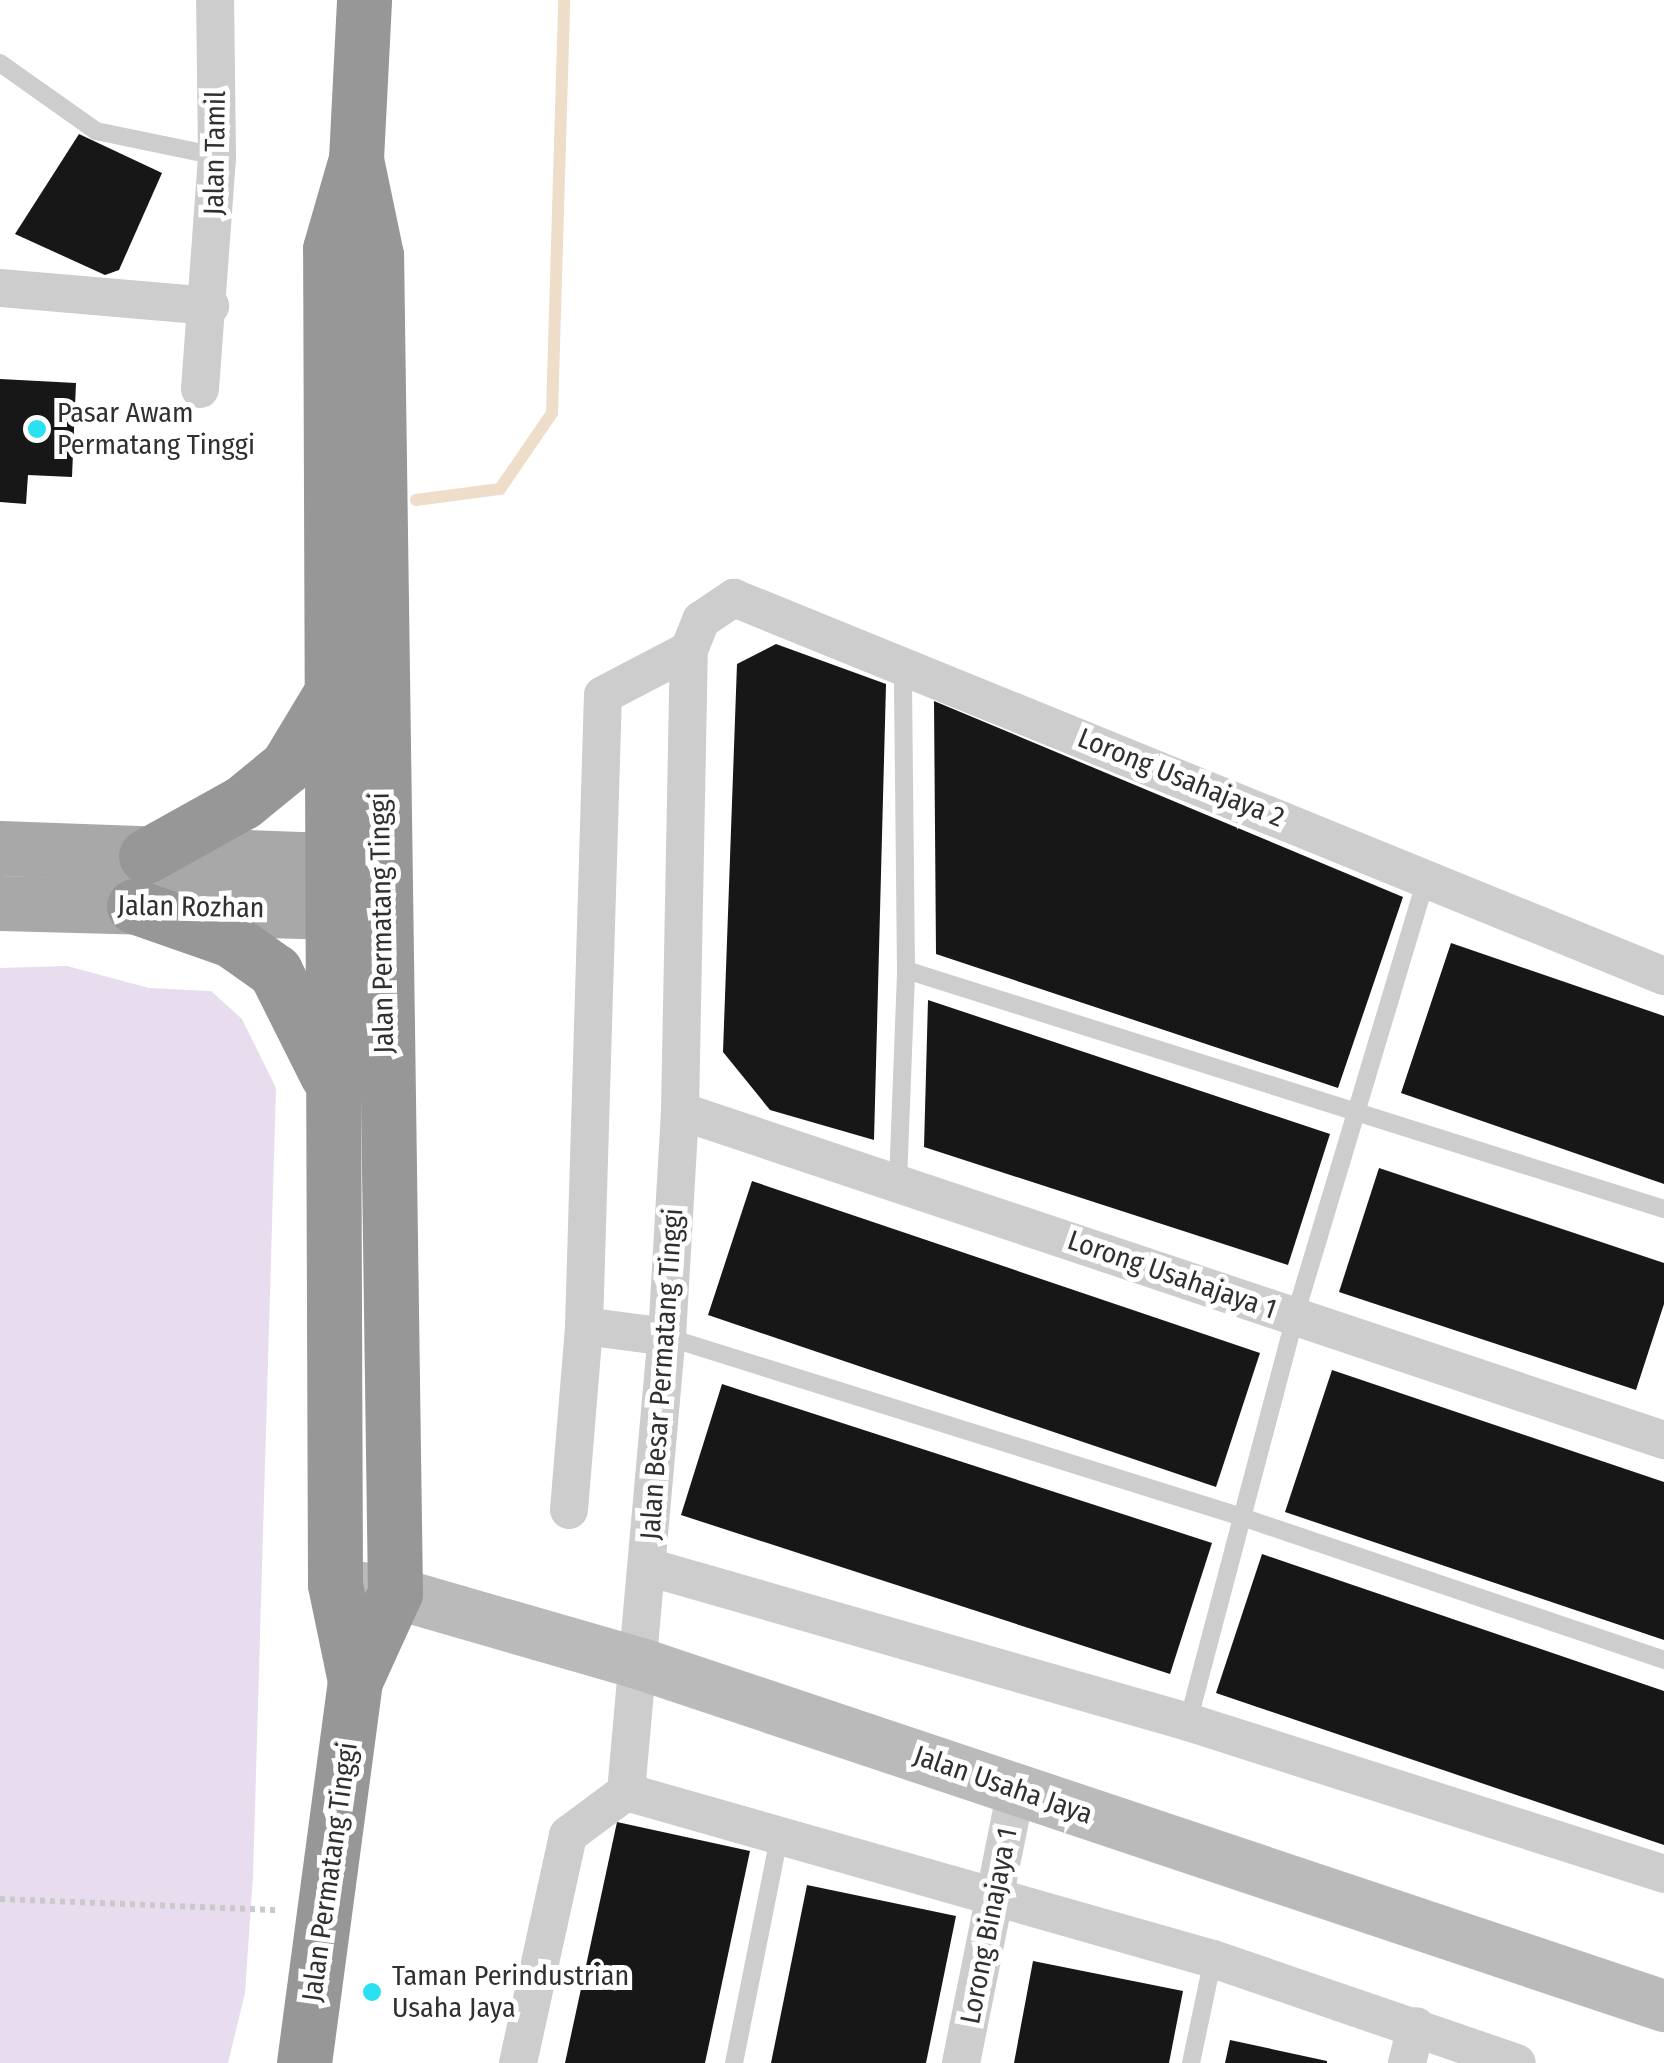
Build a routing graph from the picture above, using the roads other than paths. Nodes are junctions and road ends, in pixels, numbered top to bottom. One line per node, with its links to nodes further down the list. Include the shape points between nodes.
1 (214, 0): 4 (street, Jalan Tamil)
2 (364, 0): 5 (highway, Jalan Permatang Tinggi)
3 (0, 63): 4 (lane, via 96,131)
4 (217, 156): 7 (street, Jalan Tamil)
5 (356, 159): 11 (highway, Jalan Permatang Tinggi, via 330,249); 15 (highway, Jalan Permatang Tinggi, via 376,255)
6 (0, 288): 7 (street)
7 (210, 306): 8 (street, Jalan Tamil)
8 (200, 389)
9 (695, 635): 10 (street, Lorong Usahajaya 2, via 734,598); 20 (street, Jalan Besar Permatang Tinggi); 25 (street, via 602,695)
10 (903, 665): 13 (street, Lorong Usahajaya 2); 17 (lane)
11 (331, 693): 14 (highway, via 287,766); 15 (highway, Jalan Permatang Tinggi)
12 (0, 848): 14 (main road, Jalan Rozhan)
13 (1426, 878): 18 (street, Lorong Usahajaya 2); 21 (lane)
14 (140, 881): 15 (main road, Jalan Rozhan); 16 (main road, Jalan Rozhan); 19 (highway, via 275,971 302,1013)
15 (357, 886): 19 (highway, Jalan Permatang Tinggi); 32 (highway, Jalan Permatang Tinggi)
16 (0, 903)
17 (906, 970): 21 (lane); 22 (lane)
18 (1664, 976)
19 (336, 1096): 31 (highway, Jalan Permatang Tinggi)
20 (680, 1111): 22 (street, Lorong Usahajaya 1); 26 (street, Jalan Besar Permatang Tinggi)
21 (1356, 1111): 23 (lane); 24 (lane)
22 (898, 1182): 24 (street, Lorong Usahajaya 1)
23 (1664, 1208)
24 (1296, 1316): 27 (street, Lorong Usahajaya 1); 29 (lane)
25 (584, 1326): 26 (street); 28 (street)
26 (667, 1336): 29 (lane); 30 (street, Jalan Besar Permatang Tinggi)
27 (1664, 1440)
28 (569, 1510)
29 (1242, 1517): 33 (lane); 36 (lane)
30 (648, 1567): 34 (street, Jalan Besar Permatang Tinggi); 36 (street)
31 (335, 1584): 32 (street, Jalan Usaha Jaya); 35 (highway, Jalan Permatang Tinggi)
32 (394, 1593): 34 (street, Jalan Usaha Jaya); 35 (highway, Jalan Permatang Tinggi)
33 (1664, 1660)
34 (642, 1664): 37 (street, Jalan Usaha Jaya); 38 (street, Jalan Besar Permatang Tinggi)
35 (356, 1680): 45 (highway, Jalan Permatang Tinggi)
36 (1188, 1722): 40 (street)
37 (1016, 1789): 41 (street, Lorong Binajaya 1); 43 (street, Jalan Usaha Jaya)
38 (626, 1792): 39 (street); 46 (street, via 568,1834)
39 (780, 1831): 41 (street); 47 (lane)
40 (1664, 1874)
41 (996, 1896): 42 (street); 48 (street, Lorong Binajaya 1)
42 (1212, 1959): 44 (street); 49 (lane)
43 (1664, 2006)
44 (1416, 2026): 50 (street); 51 (street)
45 (304, 2063)
46 (518, 2063)
47 (734, 2063)
48 (961, 2063)
49 (1191, 2063)
50 (1407, 2063)
51 (1517, 2063)

